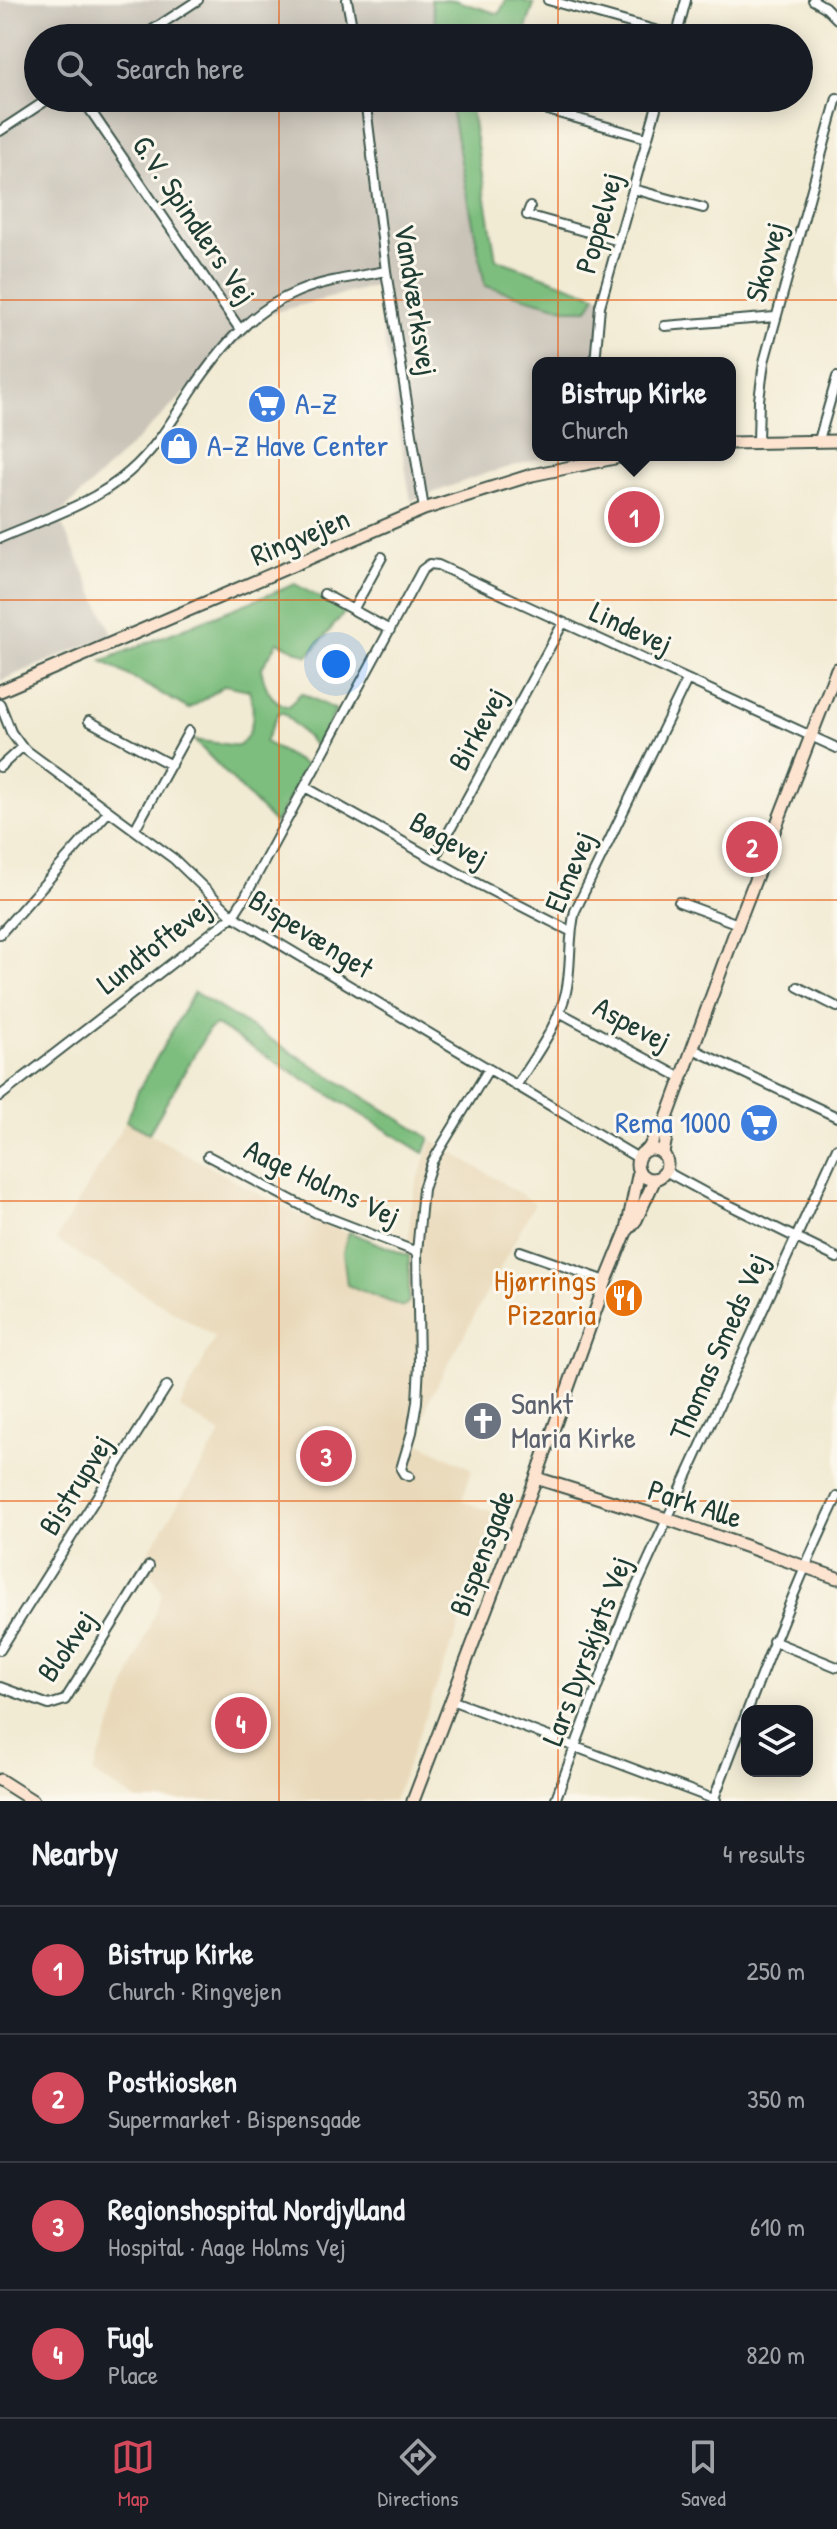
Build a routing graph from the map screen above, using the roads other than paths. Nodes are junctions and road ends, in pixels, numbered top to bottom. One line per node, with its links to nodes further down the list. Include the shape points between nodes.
1 (198, 0): 7 (street)
2 (347, 0): 8 (street)
3 (548, 0): 9 (street)
4 (686, 0): 10 (street)
5 (813, 0): 6 (street)
6 (837, 19)
7 (161, 24)
8 (351, 24)
9 (631, 24)
10 (680, 24)
11 (837, 98): 24 (street, Skovvej)
12 (29, 112): 17 (street)
13 (92, 112): 26 (street, G.V. Spindlers Vej)
14 (367, 112): 23 (street, Vandværksvej)
15 (555, 112): 18 (street)
16 (655, 112): 18 (street, Poppelvej)
17 (0, 131)
18 (647, 138): 19 (street, Poppelvej)
19 (633, 189): 21 (street); 22 (street, Poppelvej)
20 (530, 207): 22 (street, via 527,215)
21 (703, 208)
22 (619, 241): 27 (street, Poppelvej, via 600,306)
23 (386, 271): 26 (street, via 297,292); 34 (street, Vandværksvej)
24 (775, 317): 25 (street); 30 (street, Skovvej, via 759,400)
25 (665, 326)
26 (239, 328): 35 (street, via 155,445 130,471 72,507)
27 (596, 357)
28 (837, 377): 29 (street)
29 (819, 440): 30 (street); 31 (street)
30 (758, 441): 32 (street)
31 (837, 441)
32 (736, 443)
33 (589, 461): 34 (street, Ringvejen)
34 (424, 509): 44 (street, Ringvejen)
35 (0, 538)
36 (382, 557): 39 (street)
37 (430, 564): 40 (street, Lindevej); 41 (street, Lundtoftevej)
38 (324, 594): 39 (street)
39 (353, 610): 41 (street)
40 (563, 623): 43 (street, Lindevej); 56 (street, Birkevej)
41 (390, 630): 53 (street, Lundtoftevej)
42 (837, 669): 48 (street)
43 (687, 680): 48 (street, Lindevej); 60 (street, Elmevej)
44 (0, 691)
45 (0, 704): 49 (street, Bispevænget)
46 (89, 721): 51 (street)
47 (189, 731): 51 (street)
48 (811, 738): 50 (street, Lindevej); 59 (street)
49 (22, 747): 52 (street); 54 (street, Bispevænget)
50 (837, 748)
51 (171, 765): 55 (street)
52 (0, 767)
53 (305, 787): 56 (street, Bøgevej); 58 (street, Lundtoftevej)
54 (109, 811): 55 (street, Bispevænget); 61 (street)
55 (135, 829): 58 (street, Bispevænget)
56 (434, 859): 60 (street, Bøgevej)
57 (679, 902): 59 (street)
58 (233, 916): 66 (street, Bispevænget); 69 (street, Lundtoftevej)
59 (738, 924): 65 (street)
60 (570, 931): 64 (street, Elmevej, via 569,980)
61 (0, 934)
62 (798, 987): 63 (street)
63 (837, 1007)
64 (559, 1012): 67 (street, Aspevej); 68 (street, Elmevej)
65 (693, 1049): 67 (street); 70 (street)
66 (488, 1070): 68 (street, Bispevænget); 83 (street, Aage Holms Vej, via 432,1162 423,1189)
67 (682, 1078): 71 (street)
68 (516, 1086): 76 (street, Bispevænget)
69 (0, 1096)
70 (837, 1117)
71 (666, 1121): 72 (street); 74 (street)
72 (649, 1148): 74 (street); 76 (street)
73 (837, 1148): 81 (street, Thomas Smeds Vej)
74 (663, 1153): 78 (street)
75 (208, 1156): 83 (street, Aage Holms Vej, via 316,1213)
76 (638, 1158): 77 (street)
77 (639, 1171): 79 (street); 80 (street, Bispensgade)
78 (665, 1171): 79 (street); 81 (street)
79 (655, 1179): 80 (street, Bispensgade)
80 (626, 1232): 85 (street, Bispensgade)
81 (795, 1237): 84 (street); 90 (street, Thomas Smeds Vej)
82 (520, 1251): 85 (street)
83 (417, 1252): 87 (street, Aage Holms Vej, via 417,1402 401,1469)
84 (837, 1258)
85 (606, 1281): 88 (street, Bispensgade)
86 (167, 1386): 95 (street, Bistrupvej)
87 (409, 1476)
88 (536, 1478): 90 (street, Park Alle); 98 (street, Bispensgade)
89 (837, 1497): 92 (street)
90 (667, 1519): 92 (street, Park Alle); 99 (street, Lars Dyrskjøts Vej)
91 (149, 1566): 97 (street, Blokvej, via 65,1700 49,1705)
92 (804, 1566): 93 (street, Park Alle); 94 (street)
93 (837, 1578)
94 (773, 1641): 96 (street); 104 (street)
95 (0, 1650)
96 (837, 1667)
97 (0, 1687)
98 (451, 1700): 99 (street); 102 (street, Bispensgade)
99 (574, 1747): 103 (street, Lars Dyrskjøts Vej); 104 (street)
100 (0, 1780): 101 (street)
101 (33, 1801)
102 (413, 1801)
103 (555, 1801)
104 (715, 1801)

